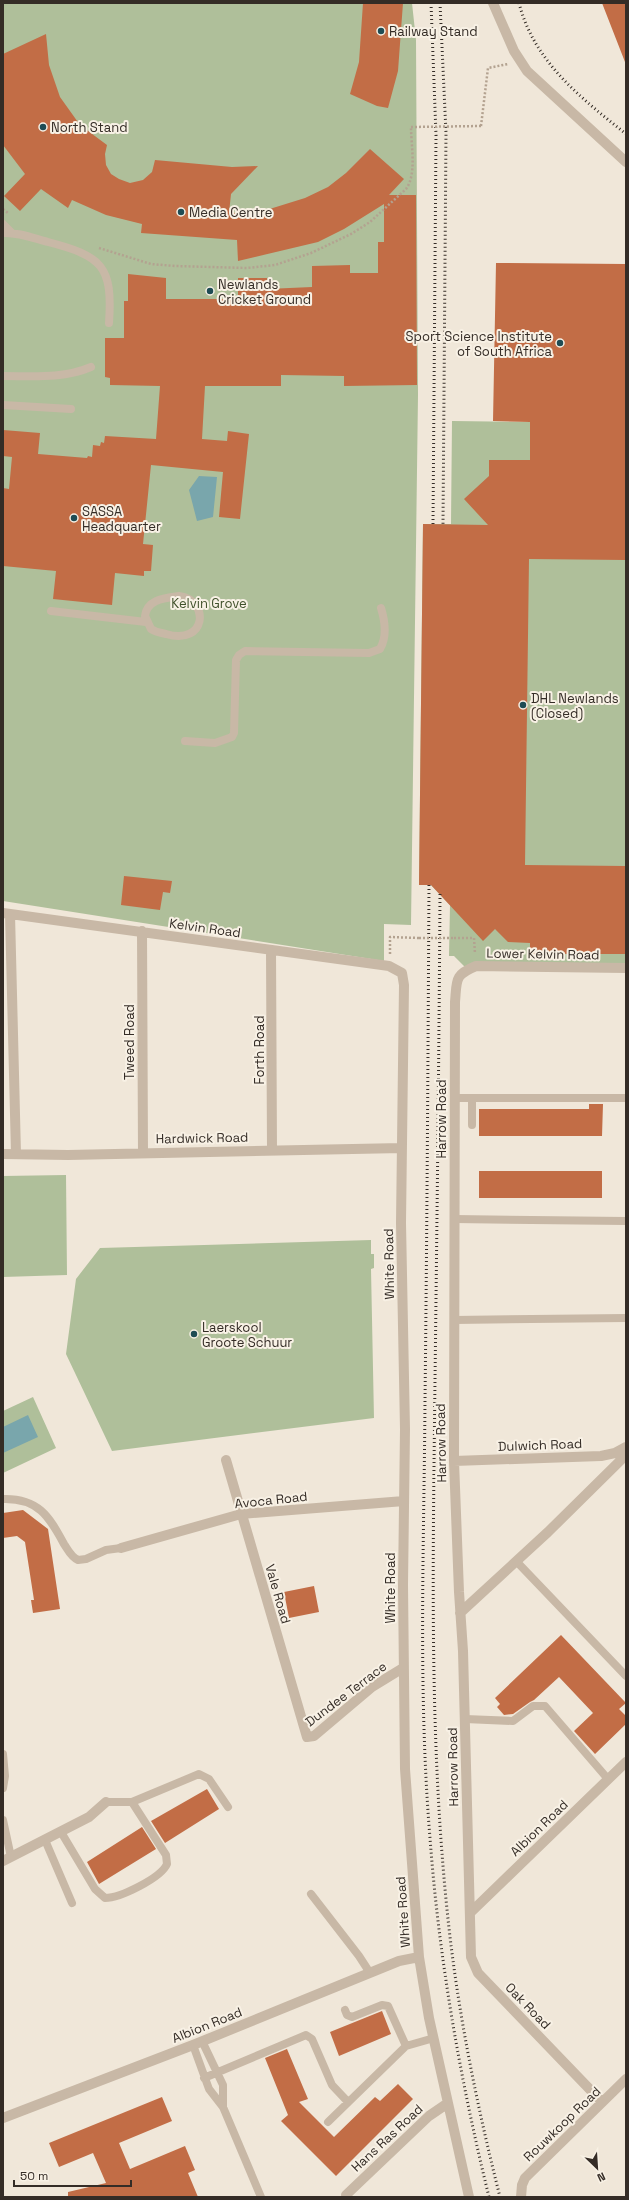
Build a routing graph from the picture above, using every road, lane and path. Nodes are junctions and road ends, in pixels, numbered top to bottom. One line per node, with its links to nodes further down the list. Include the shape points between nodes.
1 (493, 3): 2 (street)
2 (520, 62): 3 (street); 9 (path, bridge, via 488,68 481,126 411,127 411,174 406,189 370,222 311,253 265,266 228,268 151,264)
3 (626, 162)
4 (3, 209): 5 (path)
5 (12, 216)
6 (3, 224): 8 (lane)
7 (3, 233): 8 (lane)
8 (12, 233): 10 (lane, via 72,249 94,259 108,282)
9 (92, 246)
10 (109, 323)
11 (91, 367): 12 (lane, via 76,374)
12 (3, 376)
13 (3, 404): 14 (lane)
14 (71, 409)
15 (381, 608): 18 (lane, via 384,618 384,642 380,649 369,653 244,651 236,660 232,737 215,743)
16 (51, 611): 17 (lane)
17 (146, 622): 17 (lane, via 146,612 151,604 178,597 192,601 199,615 195,630 182,637 154,630)
18 (185, 741)
19 (6, 913): 20 (street, Kelvin Road); 27 (street)
20 (142, 931): 23 (street, Kelvin Road); 34 (street, Tweed Road)
21 (390, 937): 22 (path, bridge)
22 (474, 938)
23 (271, 950): 25 (street, Kelvin Road, via 389,966); 33 (street, Forth Road)
24 (626, 968): 26 (street, Lower Kelvin Road, via 476,966)
25 (402, 973): 32 (street, White Road, via 405,1024)
26 (461, 973): 28 (street, Harrow Road, via 456,983 455,1002)
27 (8, 1024): 36 (street)
28 (455, 1098): 29 (lane); 37 (street, Harrow Road)
29 (472, 1098): 30 (lane); 31 (lane)
30 (626, 1098)
31 (472, 1125)
32 (402, 1148): 33 (street, Hardwick Road); 46 (street, White Road)
33 (272, 1150): 34 (street, Hardwick Road)
34 (143, 1152): 36 (street, Hardwick Road)
35 (3, 1154): 36 (street, Hardwick Road)
36 (16, 1154)
37 (454, 1219): 38 (lane); 40 (street, Harrow Road)
38 (626, 1222)
39 (626, 1318): 40 (lane)
40 (454, 1320): 44 (street, Harrow Road)
41 (626, 1447): 44 (street, Dulwich Road, via 601,1456)
42 (626, 1455): 49 (street)
43 (226, 1460): 47 (street, Vale Road)
44 (454, 1461): 50 (street, Harrow Road)
45 (3, 1499): 48 (lane, via 30,1503 42,1510 56,1528 70,1555 78,1560 106,1550)
46 (404, 1501): 47 (street, Avoca Road); 51 (street, White Road)
47 (241, 1514): 48 (street, Avoca Road); 54 (street, Vale Road)
48 (121, 1548)
49 (517, 1562): 50 (street); 52 (lane)
50 (460, 1613): 53 (street, Harrow Road)
51 (403, 1668): 54 (street, Dundee Terrace, via 372,1687 314,1736 309,1738); 69 (street, White Road, via 405,1769)
52 (626, 1676)
53 (465, 1720): 57 (lane, via 513,1721 534,1706 545,1706); 68 (street, Harrow Road)
54 (305, 1734)
55 (3, 1754): 58 (lane)
56 (626, 1762): 57 (street, Albion Road)
57 (608, 1779): 68 (street, Albion Road)
58 (3, 1788)
59 (106, 1802): 60 (lane); 63 (street, via 94,1814)
60 (132, 1802): 61 (lane, via 199,1774 209,1779); 63 (lane, via 166,1855 167,1864 162,1871 122,1895 105,1898 100,1894)
61 (228, 1807)
62 (3, 1820): 65 (lane)
63 (61, 1832): 64 (street)
64 (45, 1840): 65 (street); 67 (lane)
65 (7, 1859)
66 (311, 1894): 70 (lane)
67 (72, 1903)
68 (470, 1913): 79 (street, Oak Road, via 471,1957 478,1973)
69 (420, 1956): 70 (street, Albion Road, via 399,1961); 72 (street, White Road)
70 (370, 1973): 73 (street, Albion Road)
71 (345, 2010): 74 (lane, via 352,2017 382,2005 388,2006)
72 (434, 2038): 74 (lane); 80 (street, White Road)
73 (197, 2043): 75 (lane); 76 (lane); 82 (street, Albion Road)
74 (406, 2046): 78 (lane)
75 (218, 2073): 76 (lane); 78 (lane, via 306,2036 312,2039 332,2085); 81 (lane, via 223,2085)
76 (204, 2078): 81 (lane, via 210,2091)
77 (626, 2079): 79 (street, Rouwkoop Road)
78 (348, 2102): 83 (lane)
79 (602, 2102): 84 (street, Rouwkoop Road, via 525,2178)
80 (448, 2103): 85 (street, Hans Ras Road, via 429,2116); 87 (street, White Road)
81 (223, 2107): 86 (lane)
82 (3, 2118)
83 (328, 2122)
84 (521, 2194)
85 (346, 2195)
86 (261, 2197)
87 (468, 2197)

